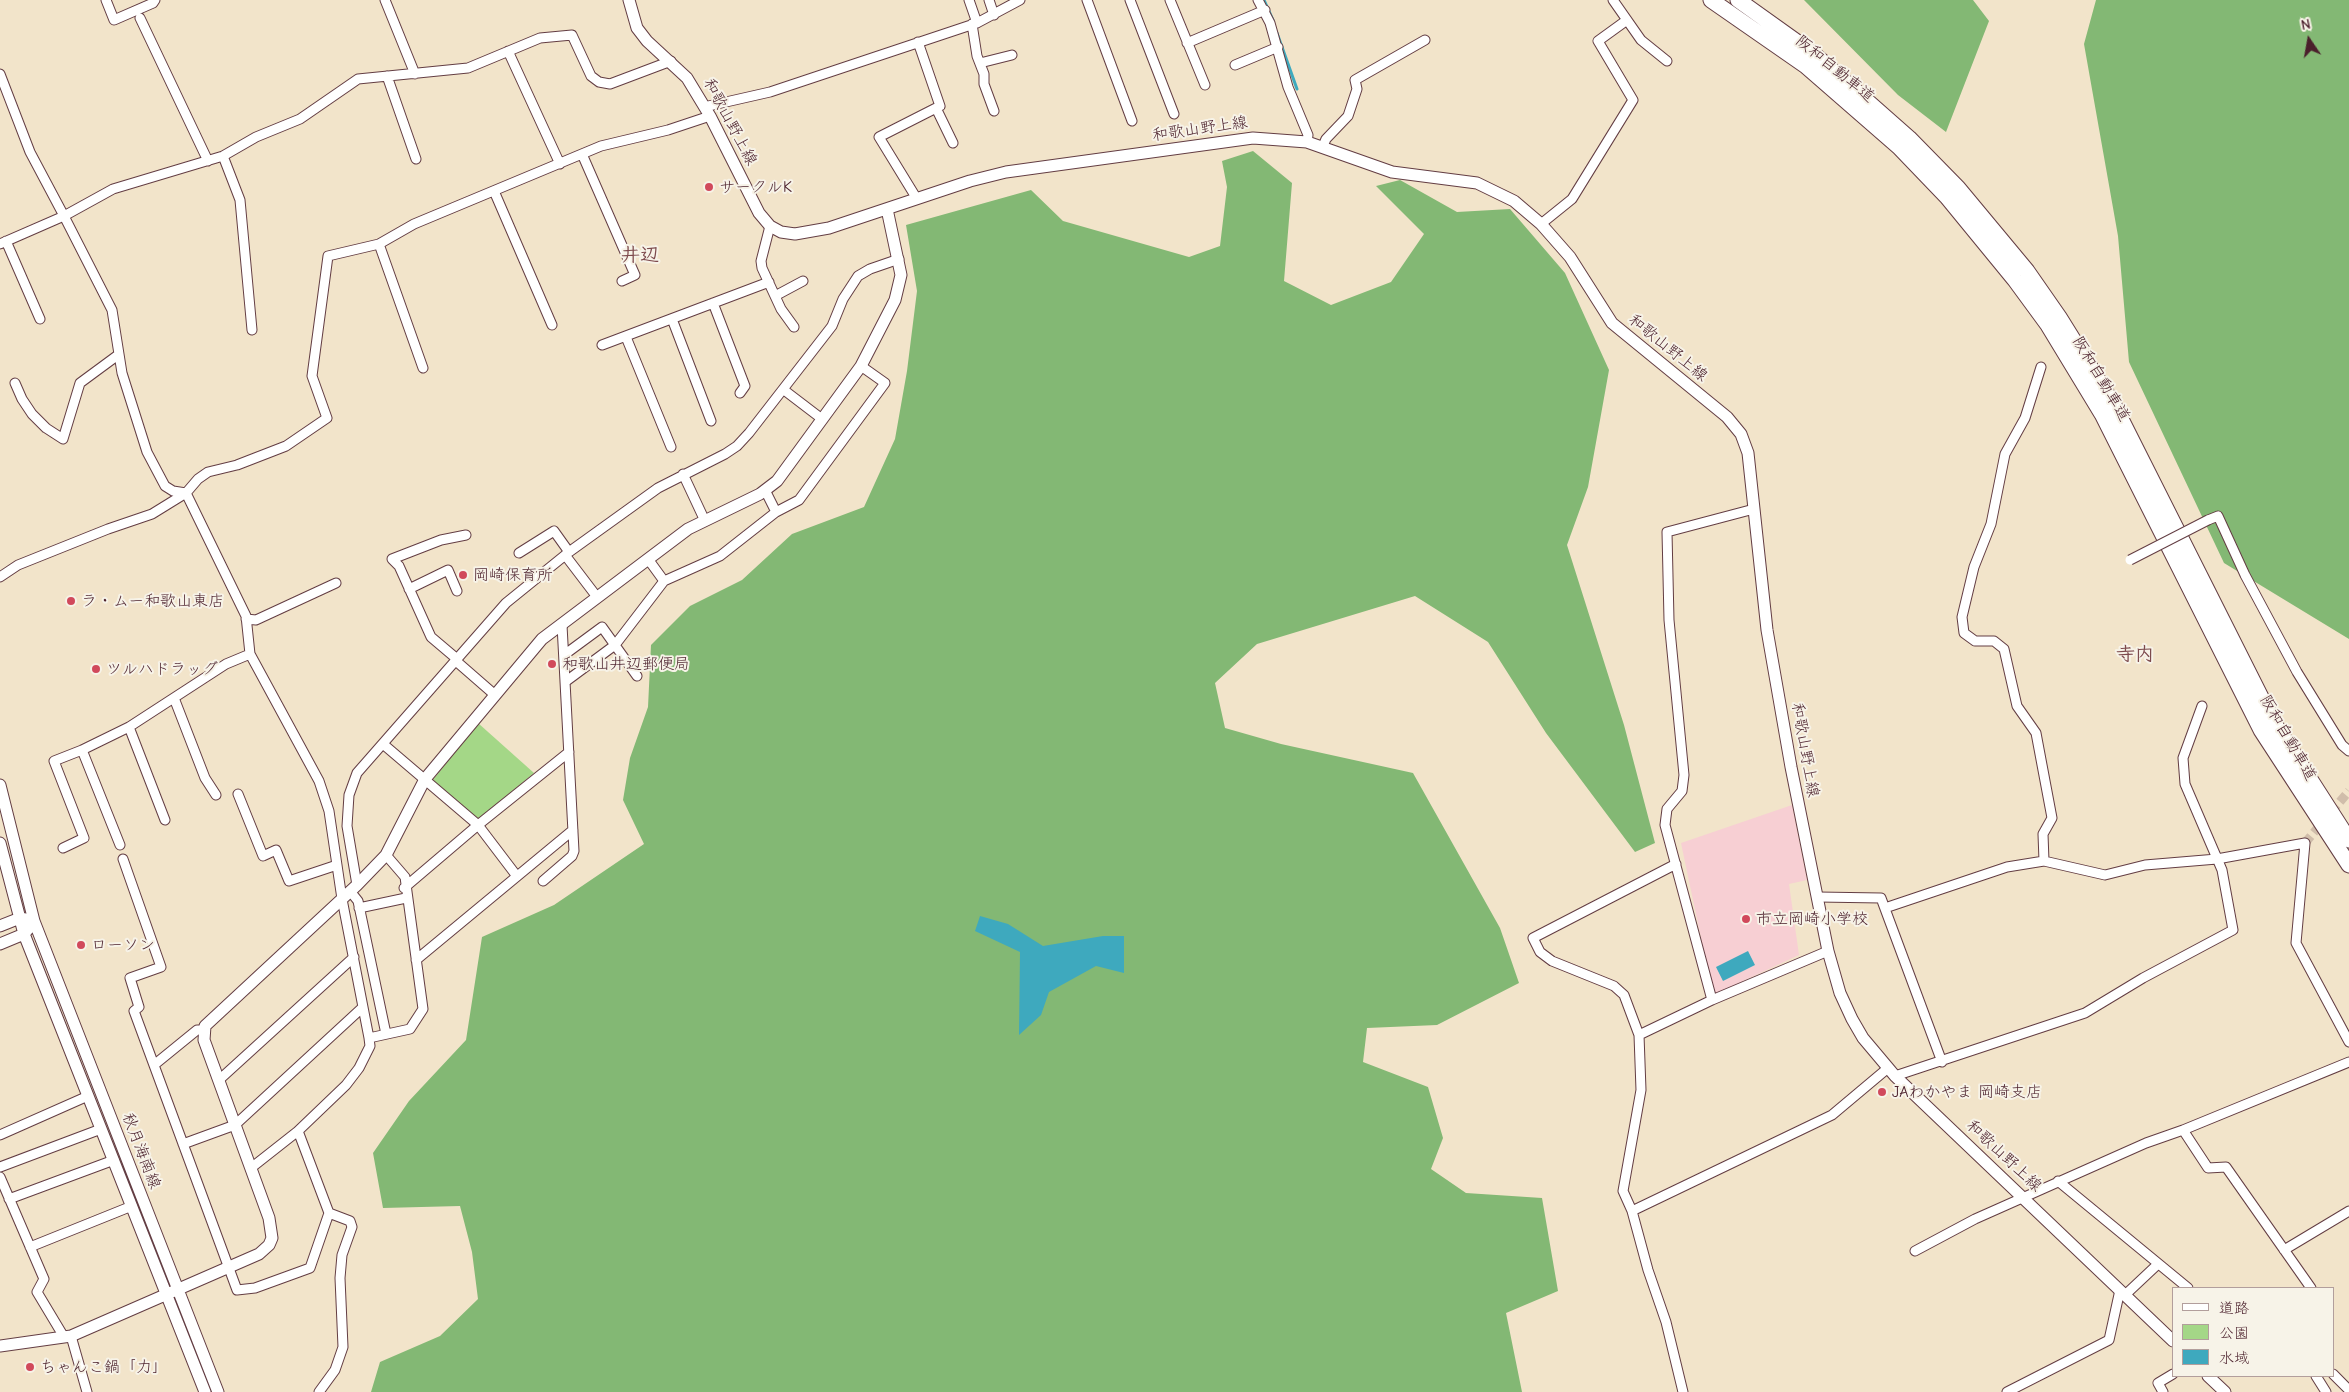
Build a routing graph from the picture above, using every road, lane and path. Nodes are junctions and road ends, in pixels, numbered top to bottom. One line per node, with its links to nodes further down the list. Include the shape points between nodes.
1 (106, 0): 2 (street, via 114,20)
2 (155, 0)
3 (385, 0): 31 (street)
4 (629, 0): 26 (main road, 和歌山野上線, via 637,28)
5 (969, 0): 19 (street)
6 (989, 0): 16 (street)
7 (1020, 0): 16 (street)
8 (1087, 0): 38 (street)
9 (1130, 0): 37 (street)
10 (1170, 0): 22 (street)
11 (1258, 0): 15 (street)
12 (1613, 0): 18 (street)
13 (1711, 0): 128 (highway, 阪和自動車道, via 1806,66 1899,148 1947,197 2015,280 2048,325 2102,414 2261,730)
14 (1738, 0): 118 (highway, 阪和自動車道, via 1815,56 1909,138 1958,188 2027,271 2115,407 2274,723)
15 (1265, 10): 22 (street); 23 (street)
16 (994, 15): 19 (street)
17 (140, 18): 45 (street)
18 (1627, 20): 27 (street, via 1647,47); 51 (street, via 1598,41 1633,100 1572,199)
19 (974, 24): 21 (street); 28 (street)
20 (1425, 40): 41 (street, via 1355,80 1357,89 1348,116)
21 (918, 42): 34 (street, via 940,106); 35 (street)
22 (1188, 43): 33 (street)
23 (1278, 47): 29 (street); 39 (street, via 1288,87 1308,135)
24 (508, 51): 26 (street, via 540,38 572,36 591,76 610,84); 31 (street, via 468,68); 46 (street)
25 (1012, 55): 28 (street)
26 (670, 61): 35 (main road, 和歌山野上線, via 687,78)
27 (1667, 61)
28 (980, 63): 36 (street)
29 (1235, 65)
30 (0, 74): 50 (street, via 30,152)
31 (415, 74): 32 (street)
32 (387, 76): 43 (street, via 358,79 300,119 256,137); 44 (street)
33 (1205, 85)
34 (936, 108): 40 (street); 48 (street, via 879,137)
35 (707, 111): 42 (street, via 668,130 601,146); 52 (main road, 和歌山野上線, via 759,213)
36 (994, 111)
37 (1174, 114)
38 (1132, 122)
39 (1307, 142): 41 (main road, 和歌山野上線); 48 (main road, 和歌山野上線, via 1272,138 1233,139 1006,172)
40 (953, 143)
41 (1323, 146): 51 (main road, 和歌山野上線, via 1392,172 1478,183 1514,201)
42 (582, 154): 46 (street); 56 (street, via 635,275)
43 (223, 156): 45 (street); 65 (street, via 240,200)
44 (416, 159)
45 (208, 161): 50 (street, via 113,189)
46 (560, 164): 47 (street)
47 (494, 191): 54 (street, via 414,224); 63 (street)
48 (917, 199): 49 (main road, 和歌山野上線)
49 (887, 209): 52 (main road, 和歌山野上線, via 809,232 781,232); 55 (main road)
50 (64, 216): 53 (street); 68 (street, via 112,310)
51 (1542, 224): 81 (main road, 和歌山野上線, via 1570,257 1612,323 1727,416 1741,434 1748,453)
52 (770, 226): 58 (street, via 761,261)
53 (3, 242): 61 (street)
54 (379, 244): 71 (street); 80 (street, via 328,256 312,376 328,418 286,446 237,465 208,472)
55 (899, 260): 69 (main road, via 901,275 895,300); 73 (street, via 858,276 843,299 832,326)
56 (622, 281)
57 (803, 281): 59 (street)
58 (769, 282): 59 (street); 60 (street)
59 (775, 296): 64 (street)
60 (713, 303): 62 (street); 74 (street, via 745,386)
61 (40, 319)
62 (672, 319): 66 (street); 76 (street)
63 (552, 325)
64 (794, 327)
65 (252, 330)
66 (626, 337): 67 (street); 77 (street)
67 (602, 345)
68 (118, 355): 72 (street, via 80,383 62,439 32,414); 80 (street, via 147,452 165,486)
69 (861, 366): 75 (main road); 82 (street, via 885,383 799,500)
70 (2041, 367): 125 (street, via 2026,418 2005,454 1991,524 1974,567 1962,617 1964,633 1975,641 1994,641 2004,649 2017,706 2036,733 2052,818 2043,834)
71 (422, 368)
72 (15, 383)
73 (784, 390): 75 (street); 78 (street, via 737,446)
74 (740, 393)
75 (822, 419): 79 (main road, via 777,481)
76 (711, 422)
77 (671, 447)
78 (683, 474): 83 (street); 86 (street, via 658,488)
79 (765, 490): 82 (street); 83 (main road)
80 (186, 493): 89 (street, via 152,514 18,565); 95 (street)
81 (1754, 509): 126 (street, via 1667,532 1669,620 1684,775 1682,791 1667,809 1665,825); 133 (main road, 和歌山野上線, via 1771,650 1790,767)
82 (776, 512): 90 (street, via 720,556)
83 (706, 520): 87 (main road, via 688,529)
84 (466, 535): 92 (street, via 441,540 392,559 399,566)
85 (519, 553): 86 (street, via 554,531)
86 (567, 554): 94 (street); 100 (street, via 506,603)
87 (648, 559): 90 (street); 94 (main road)
88 (2130, 560): 109 (street, bridge, via 2218,516 2296,672)
89 (0, 577)
90 (664, 581): 97 (street)
91 (336, 583): 95 (street, via 256,620)
92 (409, 589): 93 (street, via 448,570); 100 (street, via 431,637)
93 (458, 591)
94 (597, 597): 96 (main road)
95 (246, 620): 98 (street)
96 (562, 625): 99 (street); 103 (main road, via 542,639)
97 (615, 644): 99 (street, via 602,627); 101 (street); 102 (street)
98 (250, 654): 104 (street, via 226,664); 127 (street, via 319,781 329,812)
99 (564, 655): 102 (street)
100 (456, 660): 103 (street); 107 (street)
101 (637, 676)
102 (565, 682): 110 (street)
103 (495, 695): 111 (main road)
104 (174, 698): 106 (street); 114 (street, via 205,778)
105 (2202, 706): 124 (street, via 2183,758 2185,784)
106 (129, 727): 108 (street); 115 (street)
107 (383, 744): 111 (street); 132 (street, via 356,773 349,795)
108 (82, 750): 120 (street); 121 (street, via 54,761 84,838)
109 (2349, 751)
110 (569, 752): 116 (street); 117 (street)
111 (425, 779): 116 (street); 122 (main road)
112 (0, 786): 138 (main road, 秋月海南線)
113 (238, 794): 127 (street, via 263,856 276,850 289,882)
114 (216, 795)
115 (165, 820)
116 (478, 824): 129 (street); 131 (street)
117 (573, 830): 129 (street); 130 (street, via 572,856)
118 (2349, 840)
119 (0, 843): 137 (main road, 秋月海南線)
120 (120, 845)
121 (62, 848)
122 (386, 855): 131 (street, via 404,877); 132 (main road)
123 (123, 859): 154 (street, via 162,967 130,978 139,1007 134,1011)
124 (2217, 859): 125 (street, via 2145,865 2105,875); 151 (street, via 2305,843 2296,943); 152 (street, via 2233,930 2143,978 2086,1014)
125 (2044, 861): 136 (street, via 2007,868)
126 (1676, 864): 145 (street); 149 (street, via 1533,938 1540,952 1552,961 1614,986 1624,995)
127 (337, 865): 132 (street)
128 (2349, 865)
129 (516, 875): 144 (street)
130 (543, 882)
131 (404, 888): 134 (street)
132 (350, 892): 135 (street); 143 (street); 147 (main road)
133 (1818, 897): 136 (street, via 1881,898); 142 (main road, 和歌山野上線)
134 (406, 898): 135 (street); 144 (street)
135 (359, 908): 148 (street)
136 (1885, 908): 152 (street)
137 (20, 918): 138 (main road); 139 (main road); 140 (main road, 秋月海南線)
138 (34, 921): 140 (main road); 182 (main road, 秋月海南線)
139 (0, 926)
140 (24, 934): 141 (main road); 157 (main road, 秋月海南線)
141 (0, 944)
142 (1828, 951): 145 (street); 155 (main road, 和歌山野上線, via 1840,993 1852,1019 1863,1038)
143 (354, 957): 146 (street); 156 (street)
144 (416, 960): 148 (street, via 423,1010 410,1028)
145 (1712, 1000): 149 (street)
146 (363, 1007): 150 (street); 158 (street)
147 (204, 1030): 154 (street, via 197,1030); 156 (main road, via 204,1040)
148 (386, 1034): 150 (street)
149 (1639, 1035): 172 (street, via 1641,1090 1624,1191)
150 (369, 1038): 161 (street, via 370,1046 346,1085)
151 (2349, 1042)
152 (1942, 1062): 155 (street)
153 (2349, 1062): 160 (street)
154 (154, 1065): 163 (street)
155 (1892, 1072): 169 (main road, 和歌山野上線); 172 (street, via 1832,1115)
156 (218, 1080): 158 (main road)
157 (88, 1096): 159 (main road, 秋月海南線); 162 (street)
158 (235, 1125): 163 (street); 166 (main road)
159 (101, 1129): 164 (main road, 秋月海南線); 165 (street)
160 (2183, 1130): 168 (street, via 2146,1142); 176 (street, via 2208,1168 2226,1168)
161 (298, 1131): 166 (street); 174 (street)
162 (0, 1135)
163 (183, 1144): 179 (street)
164 (114, 1160): 170 (street); 171 (main road, 秋月海南線)
165 (0, 1167)
166 (251, 1168): 179 (main road, via 269,1218 272,1238 259,1254)
167 (0, 1177): 170 (street)
168 (2058, 1182): 169 (street); 178 (street)
169 (2024, 1197): 177 (street); 183 (main road, 和歌山野上線)
170 (9, 1199): 175 (street)
171 (132, 1206): 175 (street); 182 (main road, 秋月海南線)
172 (1632, 1211): 196 (street, via 1666,1322)
173 (2349, 1211): 176 (street)
174 (329, 1213): 179 (street, via 310,1268 255,1288 237,1290); 195 (street, via 350,1221 352,1227 342,1255 340,1278 343,1347 335,1370)
175 (30, 1247): 184 (street, via 44,1279 38,1292)
176 (2284, 1250): 181 (street)
177 (1915, 1251)
178 (2158, 1264): 180 (street); 183 (street)
179 (229, 1267): 182 (main road)
180 (2187, 1287)
181 (2310, 1287)
182 (172, 1292): 184 (main road); 193 (main road, 秋月海南線); 194 (main road, 秋月海南線)
183 (2123, 1292): 185 (main road, 和歌山野上線); 197 (street, via 2108,1340)
184 (68, 1337): 186 (main road); 192 (street)
185 (2172, 1340)
186 (0, 1346)
187 (2172, 1375): 198 (street, via 2158,1383)
188 (2334, 1375): 191 (street)
189 (2209, 1377): 199 (main road)
190 (2317, 1377): 200 (street)
191 (2349, 1390)
192 (87, 1392)
193 (205, 1392)
194 (218, 1392)
195 (319, 1392)
196 (1682, 1392)
197 (2007, 1392)
198 (2163, 1392)
199 (2225, 1392)
200 (2326, 1392)

